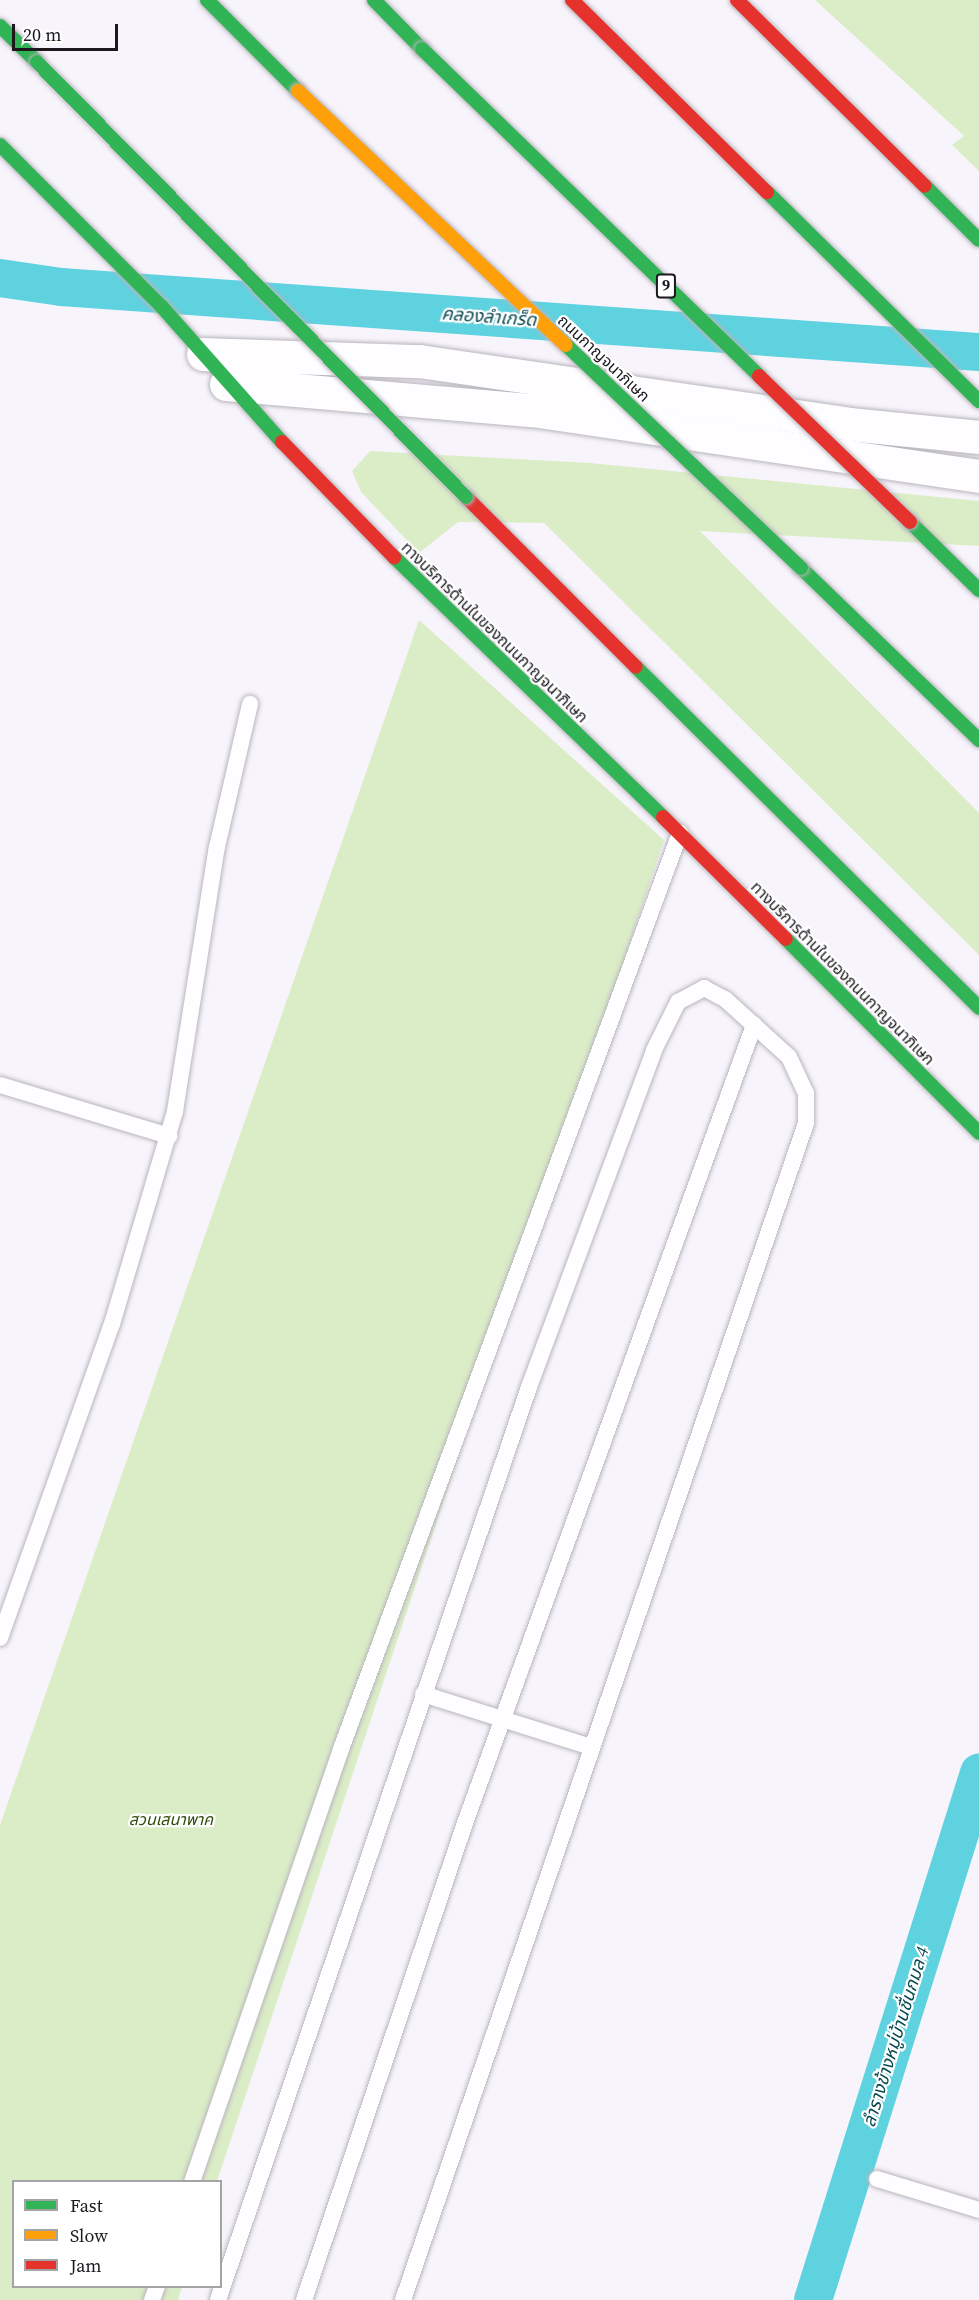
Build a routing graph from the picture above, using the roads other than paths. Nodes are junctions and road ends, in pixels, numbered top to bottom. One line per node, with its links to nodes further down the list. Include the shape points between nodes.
1 (207, 0): 15 (main road, ถนนกาญจนาภิเษก, bridge, via 298,92)
2 (374, 0): 13 (main road, 9, bridge)
3 (572, 0): 10 (main road)
4 (737, 0): 7 (main road)
5 (0, 26): 17 (main road, bridge)
6 (0, 145): 8 (main road, ทางบริการด้านในของถนนกาญจนาภิเษก, via 56,196)
7 (979, 240)
8 (203, 354): 9 (main road, ทางบริการด้านในของถนนกาญจนาภิเษก); 11 (street, via 419,361 849,424)
9 (226, 384): 12 (street, via 532,410); 16 (main road, ทางบริการด้านในของถนนกาญจนาภิเษก, via 326,491)
10 (979, 401)
11 (979, 437)
12 (979, 476)
13 (979, 590)
14 (250, 704): 21 (lane, via 215,859)
15 (979, 740)
16 (680, 833): 20 (main road, ทางบริการด้านในของถนนกาญจนาภิเษก); 27 (lane, via 345,1738)
17 (979, 1008)
18 (754, 1025): 23 (lane, via 704,988 694,989 678,1002 654,1050 529,1387); 24 (lane); 25 (lane, via 789,1057 806,1094 806,1124)
19 (0, 1085): 21 (lane)
20 (979, 1133)
21 (169, 1136): 22 (lane, via 112,1324)
22 (0, 1638)
23 (423, 1694): 24 (lane); 29 (lane)
24 (502, 1719): 25 (lane); 30 (lane)
25 (591, 1747): 31 (lane)
26 (877, 2179): 28 (lane)
27 (192, 2180)
28 (979, 2210)
29 (218, 2300)
30 (304, 2300)
31 (403, 2300)

